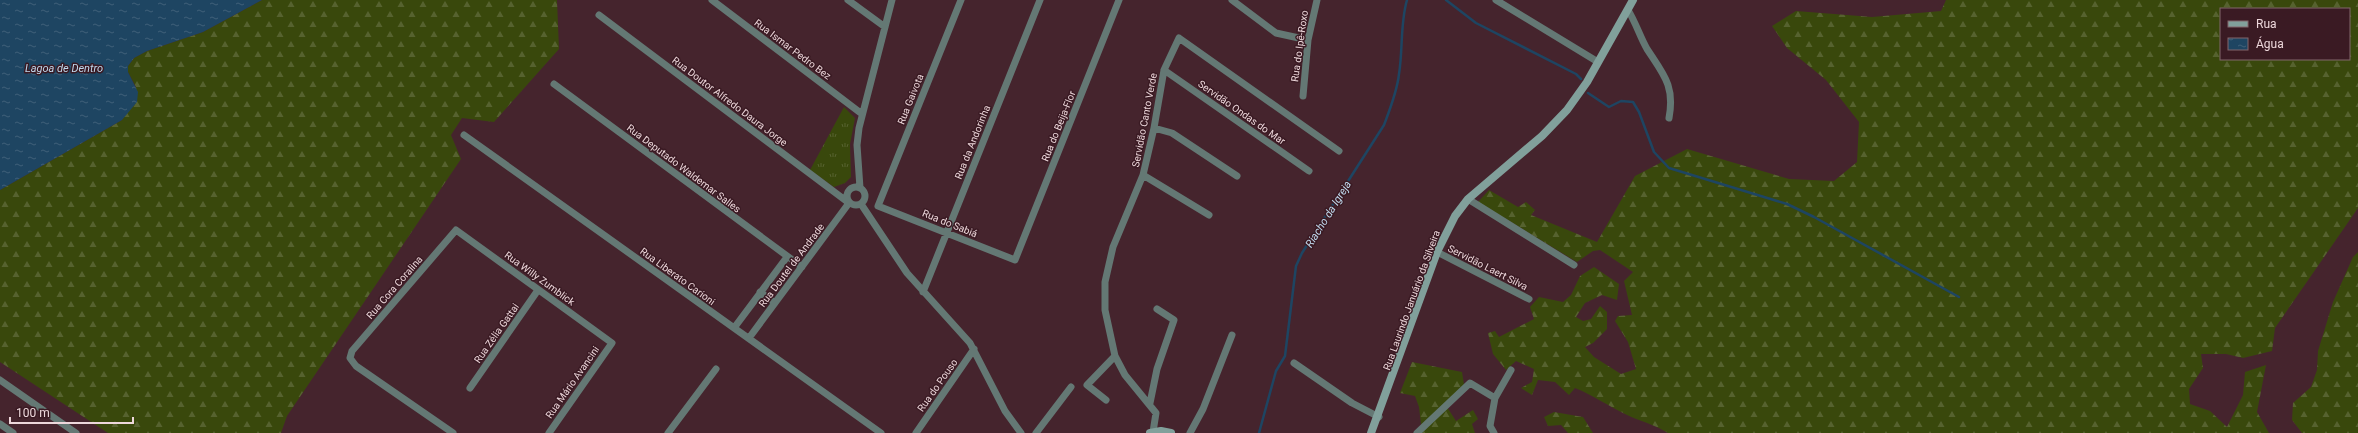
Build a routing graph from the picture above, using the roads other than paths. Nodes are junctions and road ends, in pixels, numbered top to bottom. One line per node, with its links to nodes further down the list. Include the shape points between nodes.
1 (712, 0): 19 (street, Rua Ismar Pedro Bez)
2 (848, 0): 13 (street)
3 (892, 0): 13 (street)
4 (961, 0): 31 (street, Rua Gaivota)
5 (1040, 0): 34 (street, Rua da Andorinha)
6 (1119, 0): 37 (street, Rua do Beija-Flor)
7 (1232, 0): 14 (street, via 1276,33)
8 (1317, 0): 14 (street, Rua do Ipê-Roxo)
9 (1496, 0): 15 (street)
10 (1633, 0): 11 (main road, Rua Laurindo Januário da Silveira)
11 (1628, 10): 15 (main road, Rua Laurindo Januário da Silveira); 20 (street, via 1647,49 1667,80 1672,102)
12 (599, 15): 29 (street, Rua Doutor Alfredo Daura Jorge)
13 (885, 27): 19 (street)
14 (1308, 40): 18 (street, Rua do Ipê-Roxo)
15 (1598, 62): 28 (main road, Rua Laurindo Januário da Silveira, via 1576,98 1555,123)
16 (1164, 70): 21 (street, Servidão Canto Verde); 23 (street, Servidão Canto Verde, via 1179,38); 24 (street, Servidão Ondas do Mar)
17 (554, 84): 36 (street, Rua Deputado Waldemar Salles)
18 (1303, 96)
19 (862, 114): 27 (street, via 857,145)
20 (1669, 118)
21 (1154, 128): 25 (street, Servidão Canto Verde); 26 (street, via 1172,133)
22 (464, 135): 46 (street, Rua Liberato Carioni)
23 (1339, 151)
24 (1309, 171)
25 (1143, 175): 32 (street); 51 (street, Servidão Canto Verde, via 1113,247 1105,282 1105,310)
26 (1237, 176)
27 (860, 188): 29 (street, via 853,187 848,192 847,198); 30 (street, via 866,198)
28 (1468, 199): 35 (main road, Rua Laurindo Januário da Silveira, via 1455,216); 38 (street)
29 (850, 203): 30 (street); 39 (street, Rua Doutel de Andrade)
30 (861, 204): 42 (street, via 907,273)
31 (878, 206): 34 (street, Rua do Sabiá)
32 (1208, 215)
33 (456, 230): 40 (street, Rua Willy Zumblick); 67 (street, Rua Cora Coralina, via 352,351 350,358 356,366)
34 (947, 233): 37 (street, Rua do Sabiá); 42 (street, Rua da Andorinha)
35 (1437, 252): 43 (street, Servidão Laert Silva); 62 (main road, Rua Laurindo Januário da Silveira)
36 (787, 256): 39 (street, Rua Deputado Waldemar Salles); 41 (street, Rua Doutel de Andrade)
37 (1014, 260)
38 (1574, 265)
39 (802, 267): 44 (street, Rua Doutel de Andrade)
40 (538, 290): 49 (street, Rua Willy Zumblick); 57 (street, Rua Zélia Gattai)
41 (760, 292): 44 (street); 46 (street, Rua Doutel de Andrade)
42 (923, 292): 50 (street, via 964,334)
43 (1529, 299)
44 (775, 303): 48 (street, Rua Doutel de Andrade)
45 (1157, 309): 60 (street, via 1174,320 1157,368)
46 (734, 328): 48 (street, Rua Liberato Carioni)
47 (1232, 335): 76 (street, via 1203,409)
48 (749, 338): 71 (street, Rua Liberato Carioni)
49 (612, 342): 68 (street, Rua Mário Avancini)
50 (974, 349): 72 (street, Rua do Pouso); 73 (street, via 1005,411)
51 (1115, 356): 59 (street, via 1087,385); 60 (street, Servidão Canto Verde, via 1128,379)
52 (1294, 363): 62 (street)
53 (716, 369): 61 (street)
54 (1511, 370): 58 (street)
55 (0, 380): 66 (street)
56 (1071, 387): 74 (street)
57 (470, 388)
58 (1495, 398): 78 (street, via 1470,383); 79 (street, via 1490,426)
59 (1106, 400)
60 (1150, 403): 64 (street, Servidão Canto Verde, via 1156,413)
61 (681, 417): 69 (street); 70 (street)
62 (1379, 417): 77 (main road, Rua Laurindo Januário da Silveira)
63 (0, 424): 65 (street)
64 (1152, 432): 75 (main road)
65 (13, 433)
66 (76, 433)
67 (453, 433)
68 (549, 433)
69 (668, 433)
70 (672, 433)
71 (881, 433)
72 (916, 433)
73 (1021, 433)
74 (1036, 433)
75 (1171, 433)
76 (1190, 433)
77 (1371, 433)
78 (1417, 433)
79 (1494, 433)

